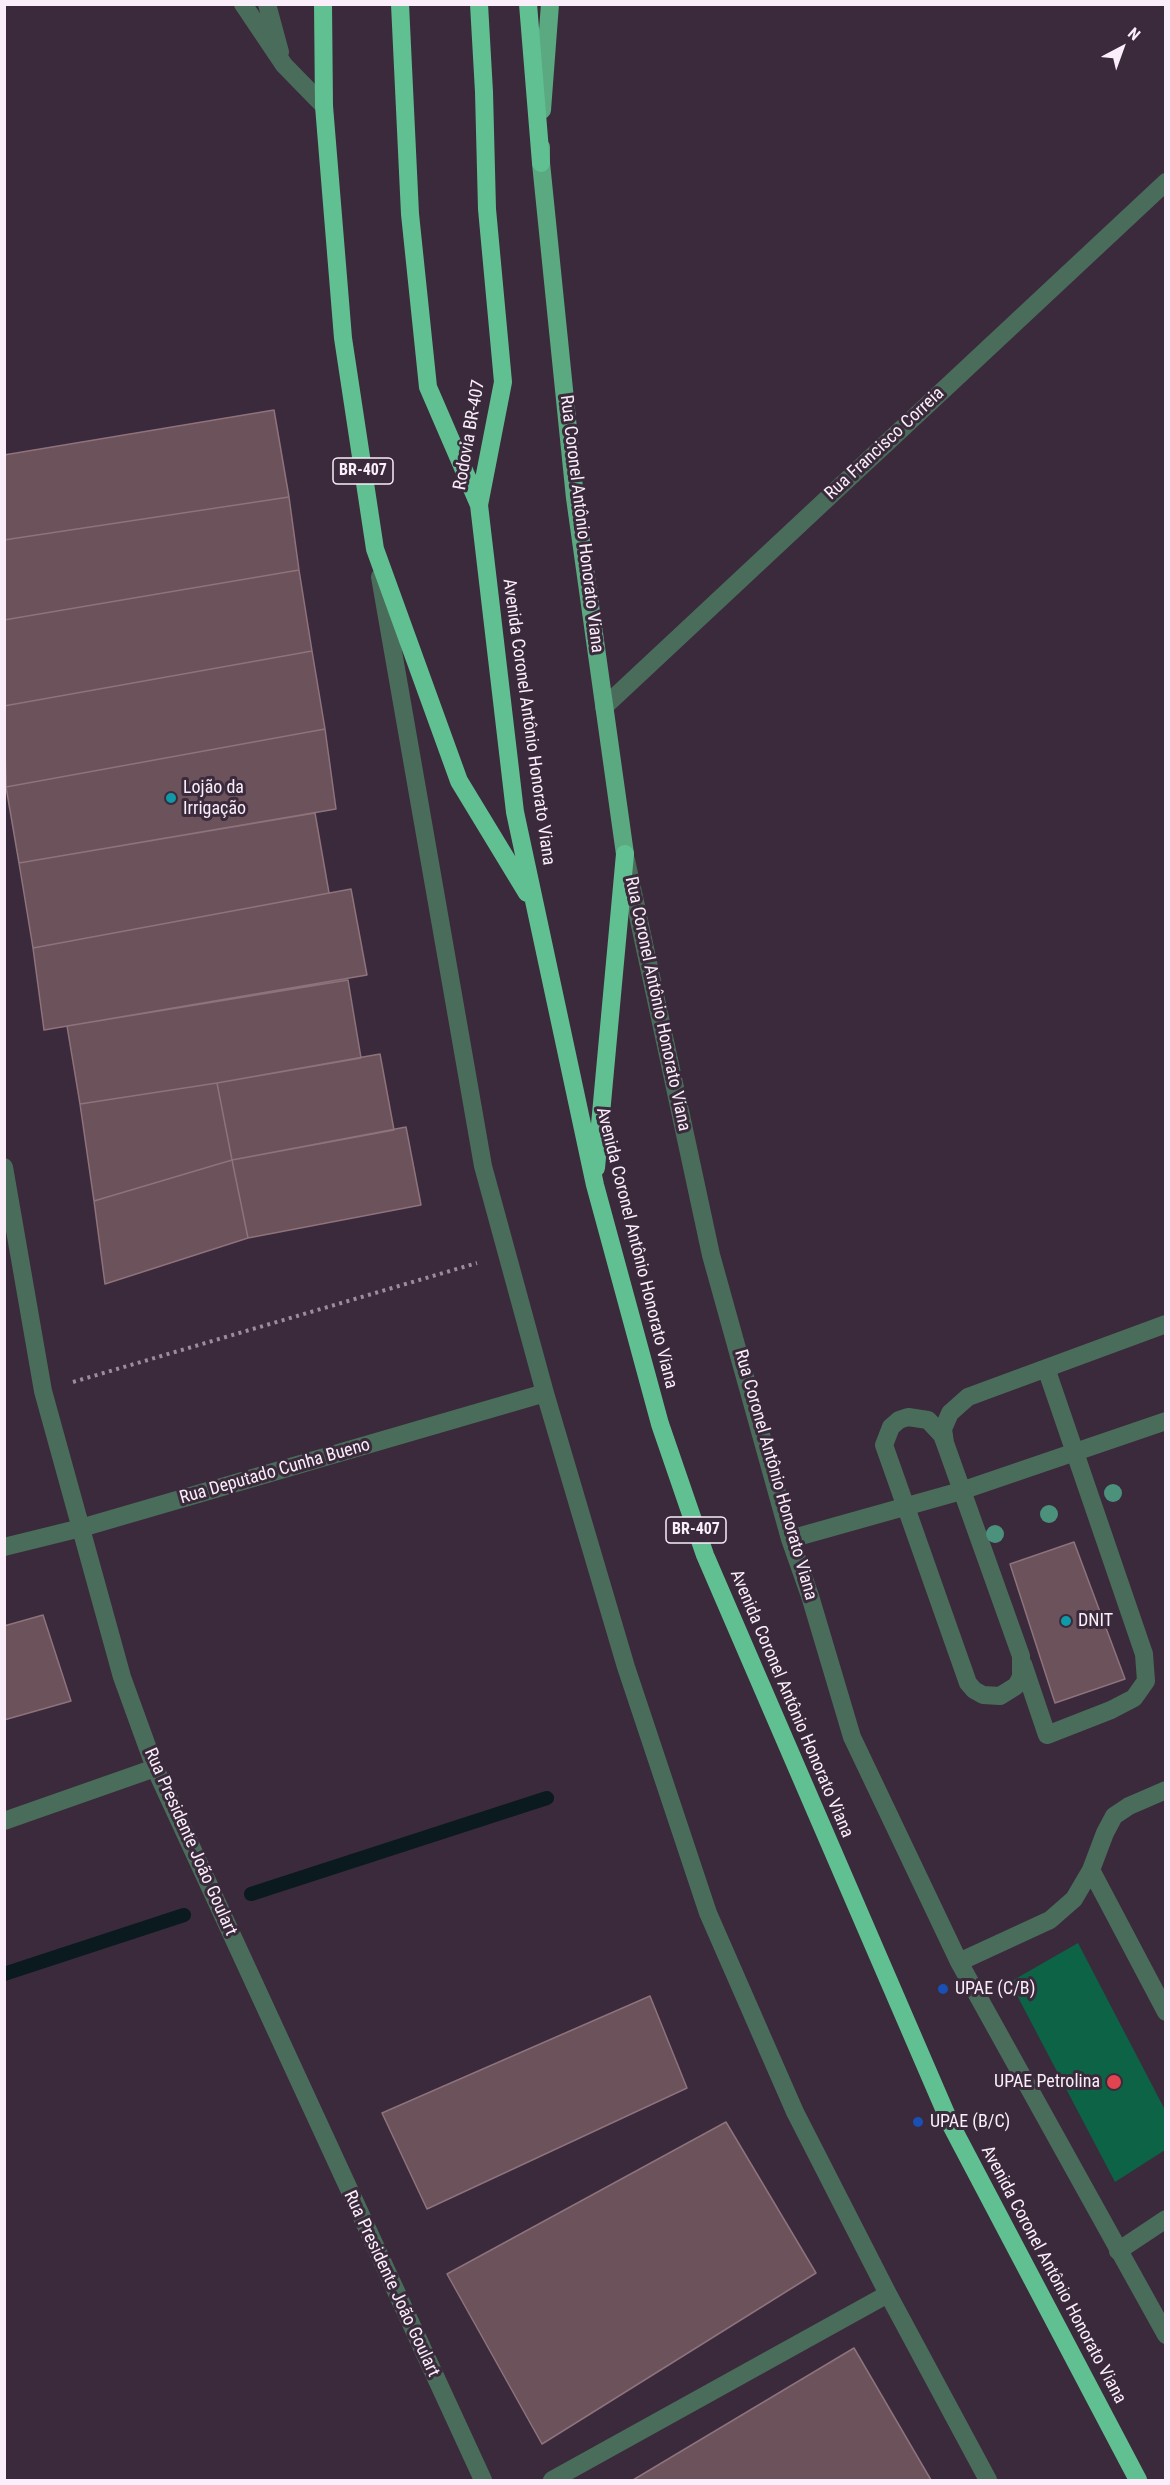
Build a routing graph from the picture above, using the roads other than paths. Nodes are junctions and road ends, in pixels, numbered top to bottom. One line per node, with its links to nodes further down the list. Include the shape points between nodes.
1 (243, 4): 8 (street)
2 (267, 4): 8 (street)
3 (323, 4): 9 (highway, BR-407)
4 (400, 4): 12 (highway, Rodovia BR-407 / BR-407, via 410,214 428,387)
5 (479, 4): 12 (highway, Rodovia BR-407 / BR-407, via 487,209 503,382)
6 (528, 4): 10 (highway)
7 (550, 4): 10 (main road, Rua Coronel Antônio Honorato Viana)
8 (284, 65): 9 (street)
9 (324, 106): 13 (highway, BR-407, via 343,338)
10 (540, 163): 14 (main road, Rua Coronel Antônio Honorato Viana, via 575,498)
11 (1166, 182): 14 (street, Rua Francisco Correia)
12 (479, 505): 16 (highway, Avenida Coronel Antônio Honorato Viana / BR-407, via 515,812)
13 (375, 549): 16 (highway, BR-407, via 459,781); 21 (street, via 483,1166)
14 (604, 707): 15 (main road, Rua Coronel Antônio Honorato Viana)
15 (625, 854): 18 (highway); 28 (street, Rua Coronel Antônio Honorato Viana, via 711,1255)
16 (534, 904): 18 (highway, Avenida Coronel Antônio Honorato Viana / BR-407)
17 (4, 1167): 27 (street, Rua Presidente João Goulart, via 43,1391)
18 (595, 1185): 44 (highway, Avenida Coronel Antônio Honorato Viana / BR-407, via 660,1424 705,1555 951,2126)
19 (1166, 1324): 20 (street)
20 (1046, 1368): 23 (street, via 968,1396 950,1413 943,1429); 24 (street)
21 (544, 1393): 27 (street, Rua Deputado Cunha Bueno); 39 (street, via 626,1667 708,1913 795,2112)
22 (1166, 1421): 24 (street)
23 (945, 1443): 25 (street); 26 (street, via 928,1420 908,1417 891,1427 884,1445)
24 (1076, 1452): 25 (street); 30 (street, via 1144,1654 1146,1681 1127,1702 1047,1735)
25 (961, 1491): 26 (street); 30 (street)
26 (905, 1508): 28 (street); 30 (street, via 968,1683 983,1695 1000,1696 1016,1686 1021,1677)
27 (81, 1528): 29 (street, Rua Deputado Cunha Bueno); 31 (street, Rua Presidente João Goulart, via 122,1677)
28 (790, 1539): 35 (street, Rua Coronel Antônio Honorato Viana, via 852,1737)
29 (4, 1547)
30 (1021, 1656)
31 (155, 1768): 33 (street); 41 (street, Rua Presidente João Goulart)
32 (1166, 1790): 34 (street, via 1114,1816)
33 (4, 1821)
34 (1091, 1870): 35 (street, via 1074,1899 1050,1920); 36 (street)
35 (958, 1962): 38 (street, Rua Coronel Antônio Honorato Viana)
36 (1166, 2012)
37 (1166, 2219): 38 (street)
38 (1118, 2251): 40 (street, Rua Coronel Antônio Honorato Viana)
39 (888, 2294): 42 (street); 43 (street)
40 (1166, 2335)
41 (483, 2481)
42 (552, 2481)
43 (988, 2481)
44 (1138, 2481)

